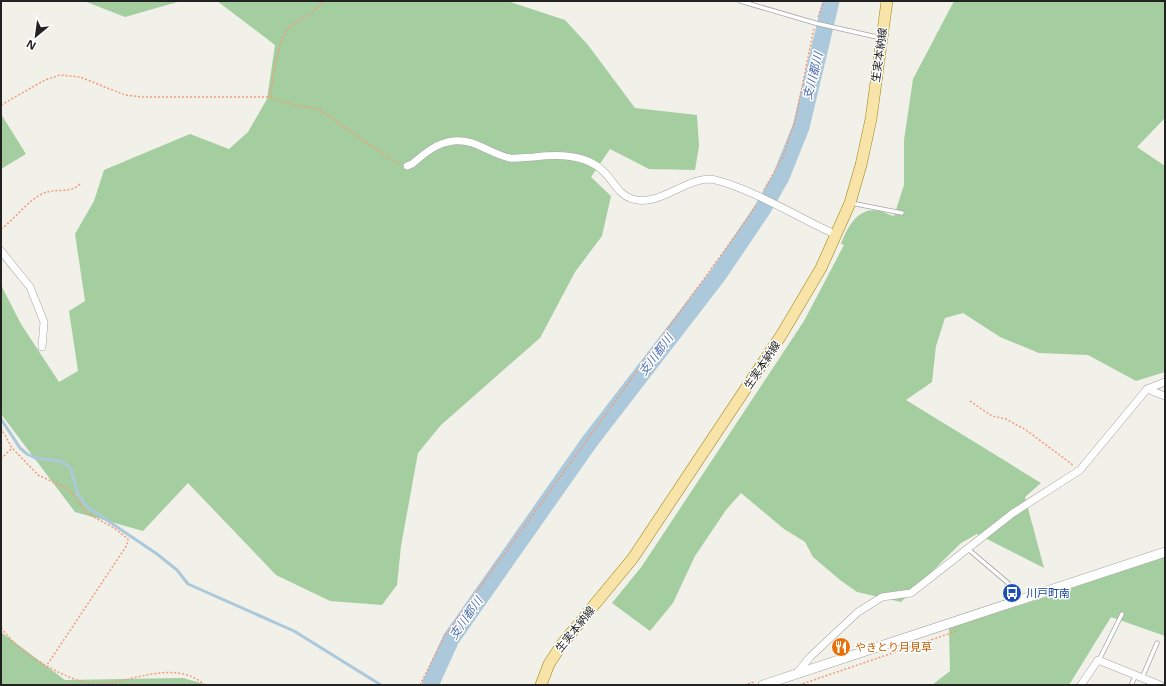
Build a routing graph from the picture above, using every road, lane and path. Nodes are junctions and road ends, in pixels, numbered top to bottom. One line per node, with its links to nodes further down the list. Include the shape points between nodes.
1 (322, 1): 7 (path, via 314,12 294,24 284,36)
2 (740, 1): 5 (lane)
3 (824, 1): 5 (path)
4 (887, 1): 6 (main road, 生実本納線)
5 (815, 23): 6 (lane); 11 (path, via 795,121 784,154)
6 (882, 38): 12 (main road, 生実本納線, via 862,166)
7 (270, 97): 8 (path, via 143,97 125,94 80,77 60,74); 9 (path, via 318,109 389,158)
8 (1, 105)
9 (407, 166): 11 (street, via 437,144 465,140 511,158 556,155 589,161 601,167 616,188 633,199 656,198 702,180 712,179)
10 (80, 184): 14 (path, via 72,189 40,195)
11 (762, 197): 15 (street); 37 (path, via 444,637)
12 (850, 203): 13 (lane); 15 (main road, 生実本納線)
13 (902, 213)
14 (1, 229)
15 (837, 235): 38 (main road, 生実本納線, via 807,293 778,340 633,558 562,644 549,664)
16 (1, 251): 17 (street, via 30,287 44,322)
17 (42, 347)
18 (1165, 382): 19 (street)
19 (1147, 389): 20 (street); 25 (street)
20 (1165, 396)
21 (970, 401): 25 (path, via 992,416 1006,419 1026,430)
22 (1, 428): 23 (path)
23 (12, 448): 24 (path); 33 (path, via 38,475 70,491 88,514 128,539 127,545)
24 (1, 459)
25 (1080, 470): 26 (street, via 1013,513)
26 (967, 548): 28 (lane); 34 (street, via 911,593 882,597 858,612 810,657)
27 (1165, 552): 34 (street)
28 (1008, 583)
29 (1122, 614): 32 (lane)
30 (1, 628): 33 (path, via 20,648)
31 (1157, 643): 35 (lane)
32 (1098, 660): 35 (street); 40 (street)
33 (46, 665): 36 (path, via 82,682 96,684 177,672)
34 (797, 673): 39 (street)
35 (1139, 677): 41 (lane); 42 (street)
36 (206, 685)
37 (420, 685)
38 (541, 685)
39 (763, 685)
40 (1082, 685)
41 (1130, 685)
42 (1160, 685)

